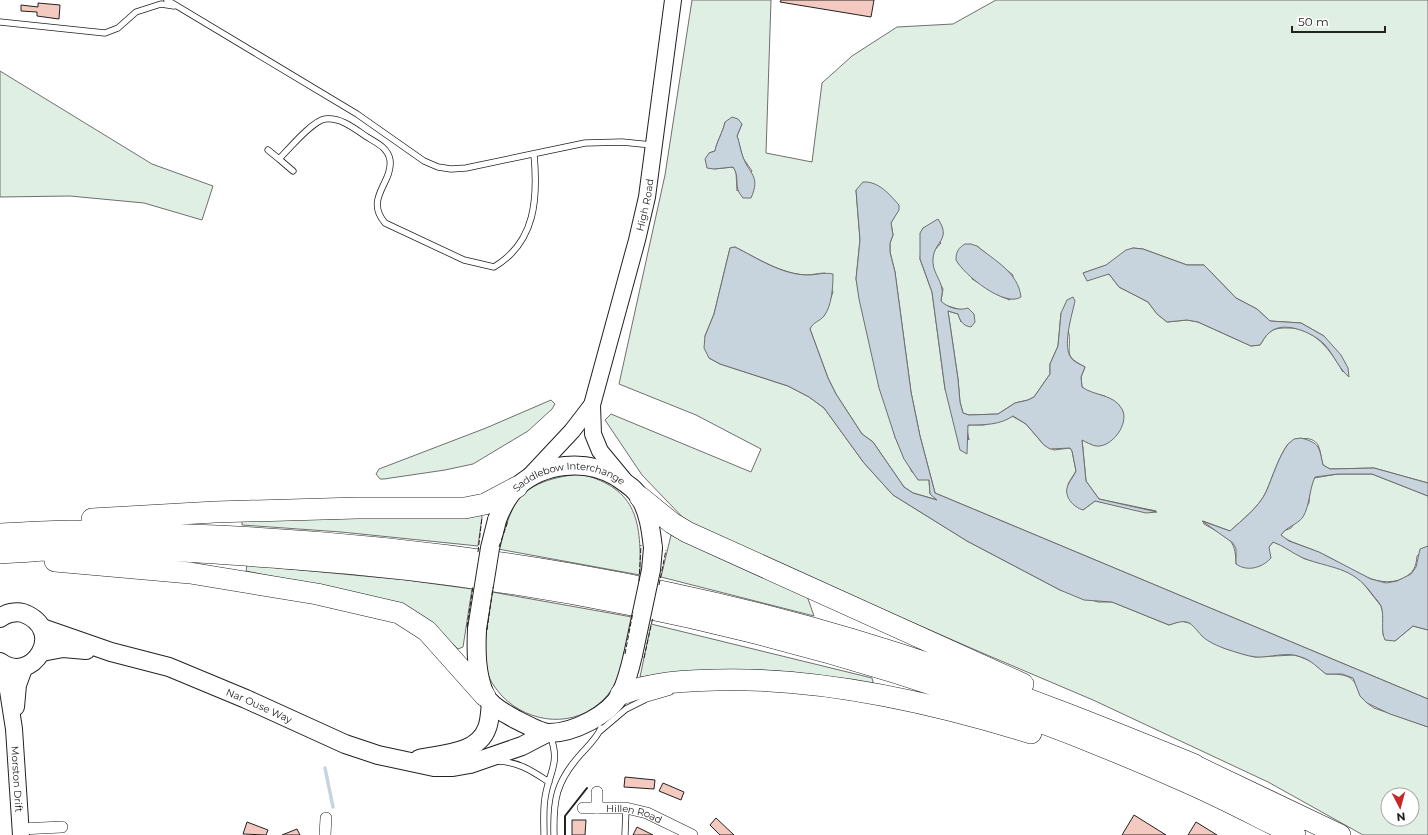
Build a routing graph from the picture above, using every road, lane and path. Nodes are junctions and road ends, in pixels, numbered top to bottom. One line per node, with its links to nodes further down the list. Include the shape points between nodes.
1 (167, 0): 3 (lane)
2 (673, 0): 5 (street, High Road)
3 (174, 6): 4 (lane, via 161,4 136,12 118,28 105,33); 7 (lane, via 357,114 431,164 451,169 466,168)
4 (0, 22)
5 (655, 145): 7 (lane, via 585,143); 10 (street, High Road, via 637,240)
6 (268, 150): 8 (lane)
7 (534, 154): 8 (lane, via 534,205 528,228 509,258 494,267 464,260 385,223 381,218 378,202 380,188 389,169 388,152 348,124 325,119 315,124)
8 (279, 159): 9 (lane)
9 (293, 170)
10 (594, 399): 11 (street, High Road, via 572,431); 12 (street, High Road, via 593,434 600,451)
11 (521, 484): 12 (main road, Saddlebow Interchange, via 556,467 577,465 608,472); 13 (highway, via 480,505 452,509 357,508 215,512); 26 (main road, Saddlebow Interchange, bridge, via 505,502 497,520 477,629 477,662)
12 (634, 490): 27 (main road, Saddlebow Interchange, bridge, via 651,530 653,548 634,656); 33 (highway, via 687,532 946,648)
13 (0, 526)
14 (0, 534): 33 (highway, via 71,531 249,537 340,544 500,563 614,583 805,626 940,667 1066,712)
15 (0, 553): 33 (highway, via 86,548 248,556 407,568 612,601 804,646 935,685)
16 (0, 560): 26 (highway, via 56,561 190,573 317,594 399,613 428,631)
17 (0, 618): 18 (main road, via 18,612 33,617)
18 (42, 628): 19 (main road, via 45,640); 20 (main road, Nar Ouse Way)
19 (42, 652): 20 (main road, Nar Ouse Way, via 63,648); 22 (main road)
20 (111, 652): 32 (main road, Nar Ouse Way, via 169,667 246,698 345,744 378,756)
21 (2, 663): 22 (main road, via 15,667); 28 (street, Morston Drift)
22 (25, 666): 28 (street, Morston Drift, via 18,685)
23 (741, 679): 24 (lane); 27 (highway, via 659,682); 33 (highway, via 835,687 886,696)
24 (688, 688)
25 (674, 691): 29 (lane, via 646,699 626,709)
26 (488, 699): 30 (main road, via 523,723); 32 (main road, Nar Ouse Way, via 488,727 482,738 473,746 460,751)
27 (616, 700): 29 (lane); 30 (main road, via 596,718 580,726)
28 (14, 729): 41 (street, Morston Drift)
29 (600, 731): 44 (lane, via 572,764 558,786)
30 (548, 733): 31 (main road, Nar Ouse Way, via 522,746); 34 (lane, via 556,754)
31 (481, 760): 32 (main road, Nar Ouse Way, via 453,767 434,767); 34 (lane, via 512,762)
32 (406, 761)
33 (1190, 774): 47 (highway); 48 (highway)
34 (549, 782): 43 (lane, via 545,798)
35 (597, 792): 37 (street, Hillen Road)
36 (583, 808): 37 (street, Hillen Road)
37 (597, 808): 38 (street, Hillen Road)
38 (626, 808): 45 (lane); 46 (street, Hillen Road, via 647,813)
39 (326, 818): 42 (street)
40 (62, 827): 41 (street, Morston Drift)
41 (20, 832)
42 (325, 835)
43 (544, 835)
44 (554, 835)
45 (625, 835)
46 (692, 835)
47 (1295, 835)
48 (1340, 835)

